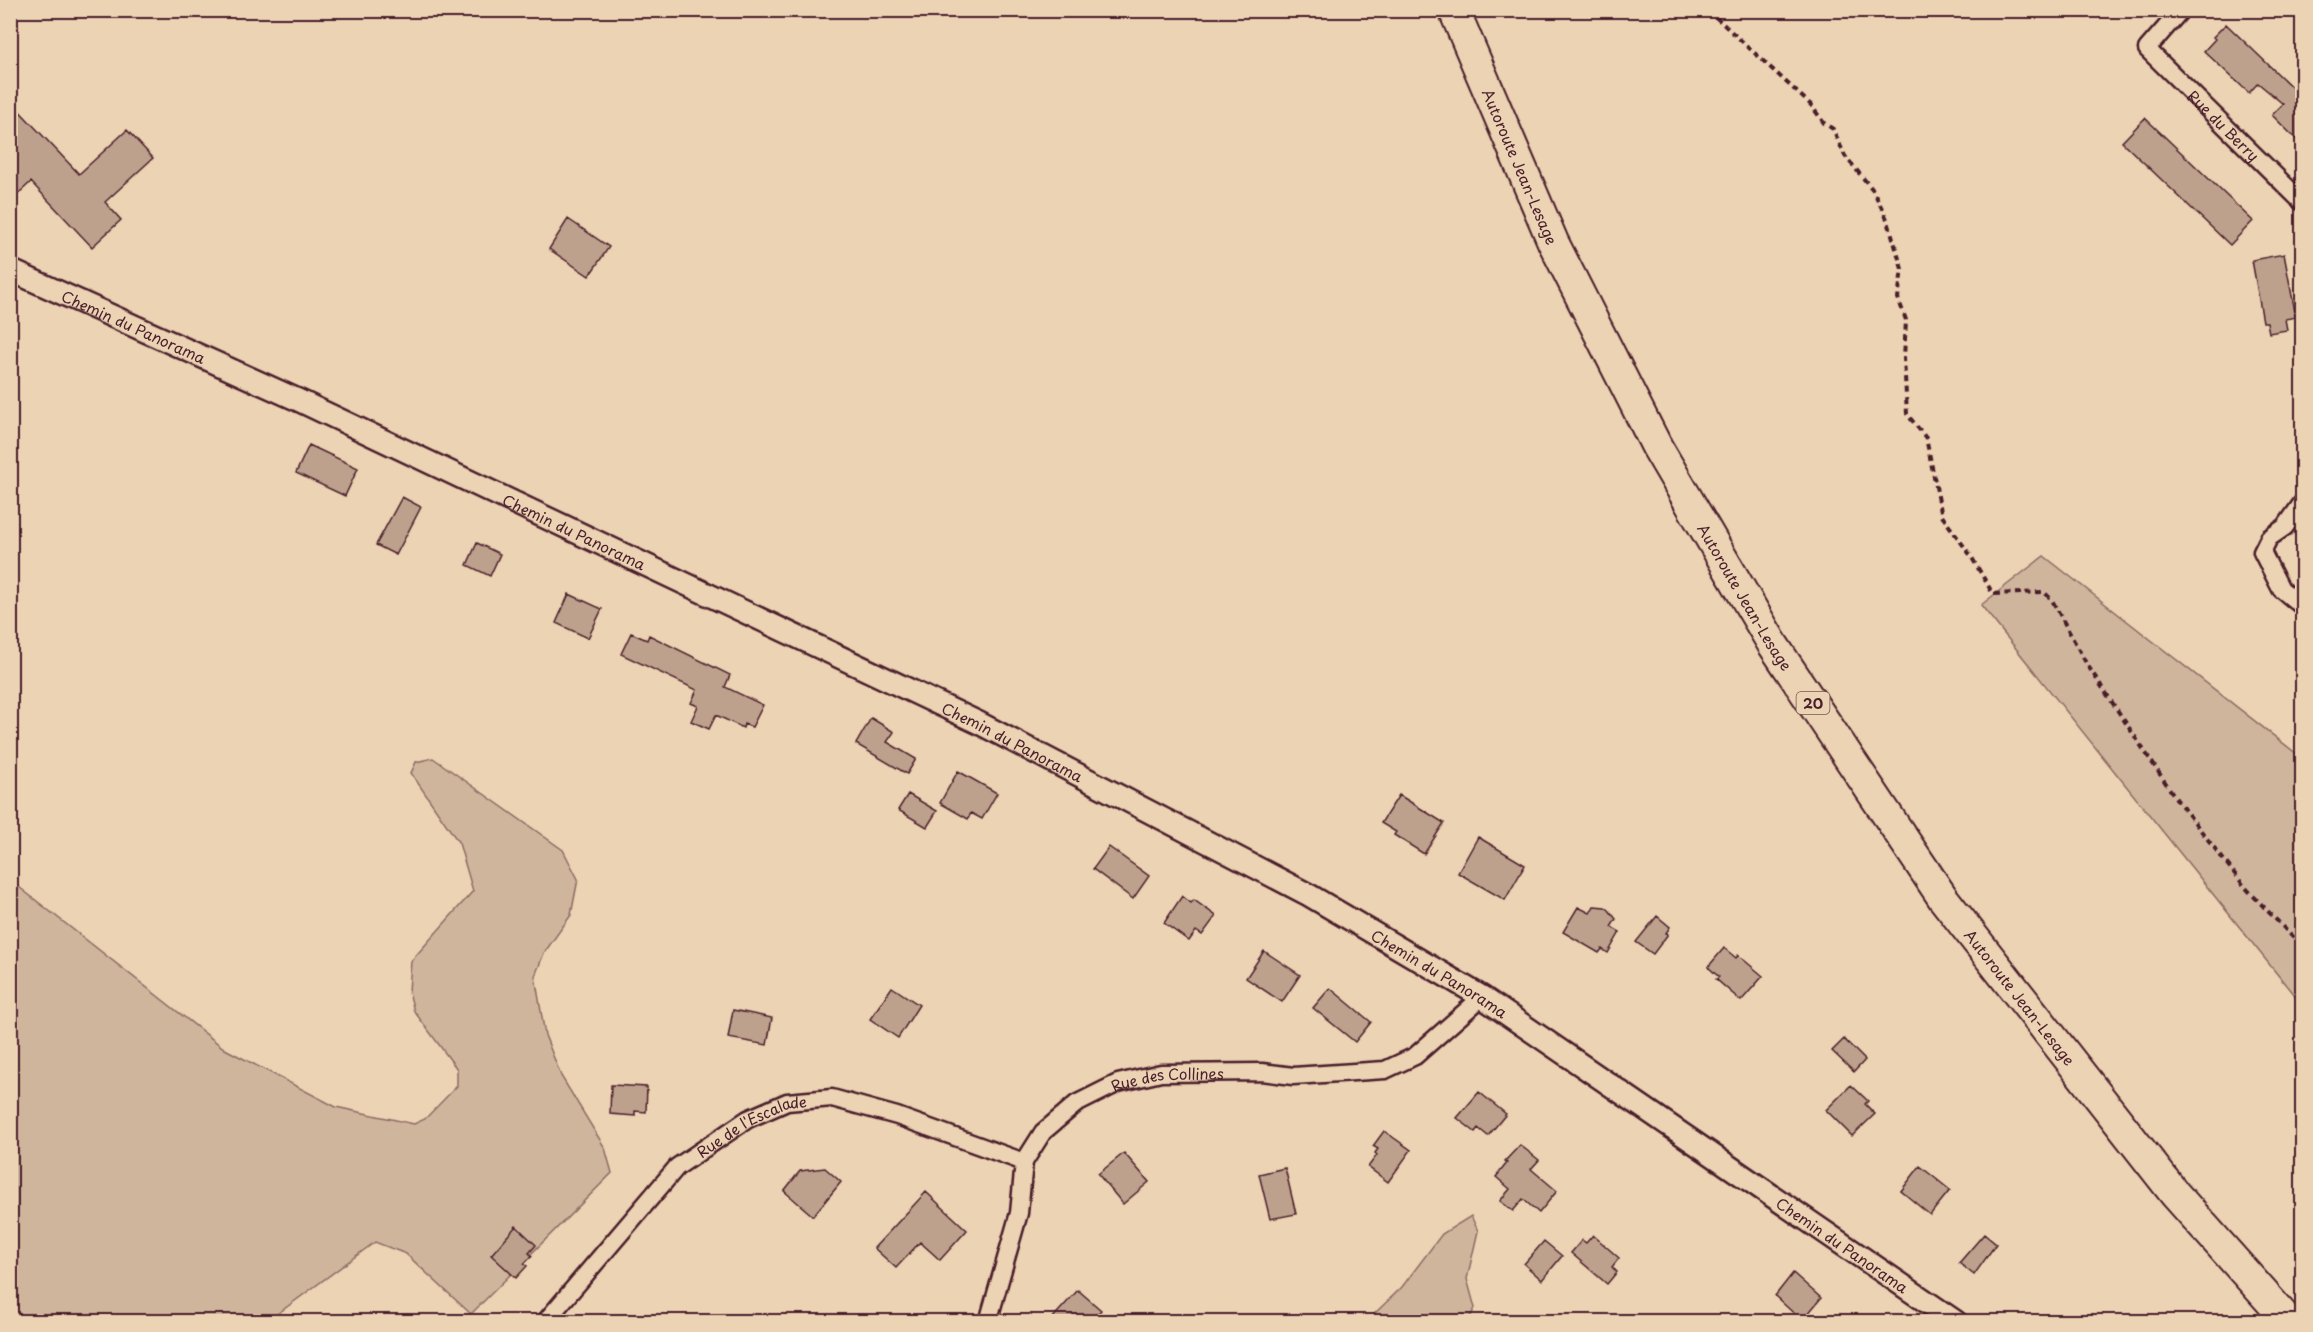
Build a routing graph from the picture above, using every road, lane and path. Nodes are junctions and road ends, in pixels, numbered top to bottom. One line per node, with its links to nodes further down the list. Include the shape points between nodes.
1 (1454, 10): 14 (highway, Autoroute Jean-Lesage / 20, via 1553,242 1657,447 1772,643 1943,898 2175,1194)
2 (1708, 10): 8 (path, via 1833,129 1845,156 1873,190 1883,211 1902,269 1898,298 1906,320 1907,414 1926,438 1942,516 1994,594 2044,592 2052,600 2086,663 2177,800 2245,887)
3 (2181, 10): 4 (street, Rue du Berry, via 2147,49)
4 (2302, 202)
5 (10, 270): 9 (street, Chemin du Panorama, via 298,400 979,723 1309,895)
6 (2302, 503): 7 (street, via 2285,527 2269,538 2262,552 2281,589)
7 (2302, 606)
8 (2302, 947)
9 (1482, 997): 10 (street, Rue des Collines, via 1415,1056 1385,1070 1293,1076 1262,1072 1161,1073 1118,1083 1076,1104 1043,1132); 13 (street, Chemin du Panorama)
10 (1024, 1162): 11 (street, Rue de l'Escalade, via 897,1116 832,1098 787,1102 748,1119 677,1167); 12 (street, Rue des Collines, via 1018,1213)
11 (545, 1322)
12 (988, 1322)
13 (1956, 1322)
14 (2289, 1322)

